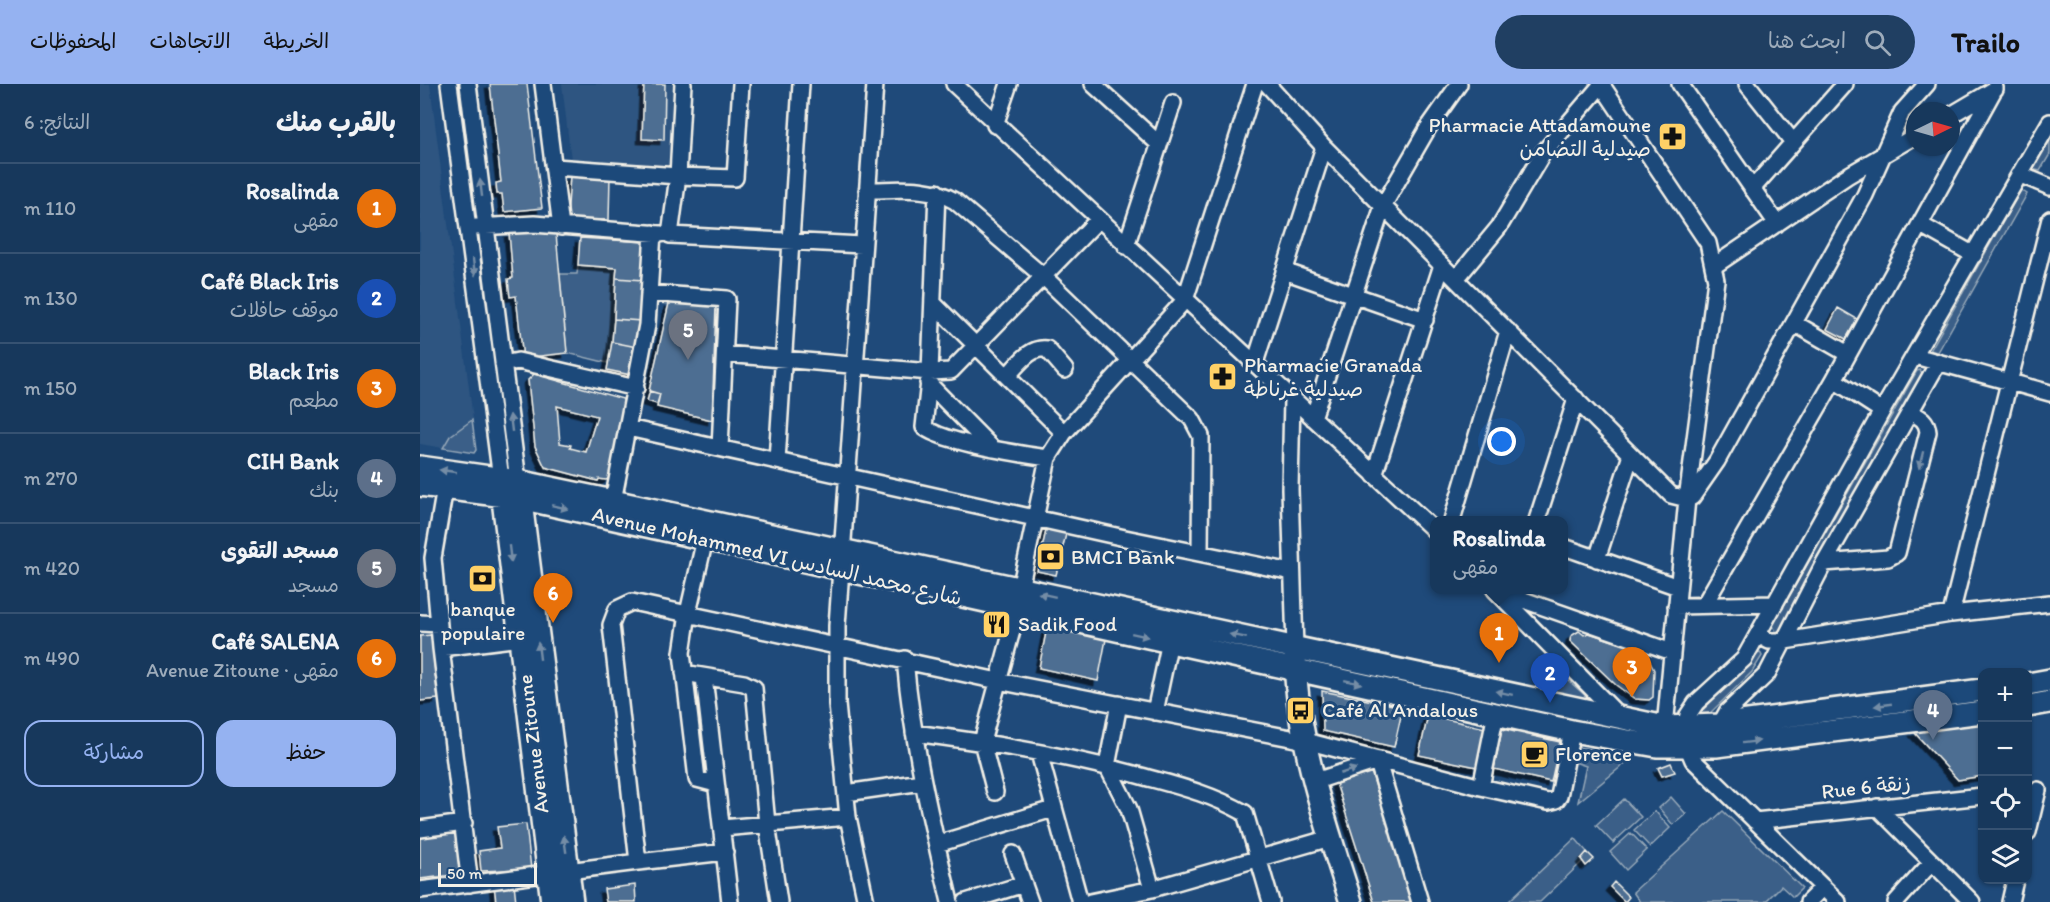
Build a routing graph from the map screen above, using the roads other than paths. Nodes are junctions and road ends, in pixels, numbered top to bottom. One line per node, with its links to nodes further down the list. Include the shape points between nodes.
1 (449, 84): 44 (street)
2 (468, 84): 42 (street, one-way to 2)
3 (543, 84): 30 (street)
4 (683, 84): 32 (street)
5 (741, 84): 32 (street, via 735,178)
6 (801, 84): 47 (street)
7 (875, 84): 35 (street)
8 (954, 84): 24 (street)
9 (1009, 84): 24 (street)
10 (1093, 84): 20 (street)
11 (1255, 84): 58 (street)
12 (1267, 84): 28 (street)
13 (1459, 84): 37 (street, via 1428,128)
14 (1601, 84): 52 (street, via 1704,237); 55 (street, via 1543,153 1498,227)
15 (1680, 84): 34 (street)
16 (1747, 84): 26 (street)
17 (1927, 84): 29 (street, via 1902,112)
18 (1999, 86): 22 (street); 41 (street)
19 (1835, 88): 26 (street)
20 (1108, 90): 27 (street)
21 (1173, 103): 27 (street)
22 (1960, 109)
23 (2050, 122): 31 (street)
24 (995, 125): 39 (street)
25 (1906, 141): 29 (street)
26 (1793, 142): 34 (street)
27 (1159, 144): 49 (street)
28 (1324, 147): 37 (street); 53 (street)
29 (1884, 154): 40 (street); 61 (street)
30 (555, 166): 32 (street); 43 (street)
31 (2021, 175): 33 (street); 50 (street)
32 (678, 176): 46 (street)
33 (2050, 187)
34 (1752, 189): 40 (street)
35 (867, 190): 36 (street); 48 (street)
36 (937, 192): 54 (street, via 954,201); 59 (street)
37 (1383, 206): 51 (street); 57 (street)
38 (2050, 219): 77 (street)
39 (1098, 220): 49 (street); 54 (street)
40 (1777, 224): 52 (street)
41 (1921, 225): 50 (street); 65 (street)
42 (486, 226): 43 (street); 44 (street); 71 (street)
43 (561, 227): 45 (street)
44 (469, 228): 97 (street, one-way to 97)
45 (653, 233): 46 (street); 56 (street)
46 (670, 235): 47 (street)
47 (791, 241): 48 (street); 67 (street)
48 (862, 245): 72 (street)
49 (1126, 246): 58 (street)
50 (1974, 255): 66 (street)
51 (1442, 265): 55 (street); 60 (street)
52 (1714, 266): 98 (street, via 1716,295)
53 (1284, 271): 57 (street); 69 (street)
54 (1044, 277): 63 (street); 68 (street)
55 (1456, 279): 62 (street)
56 (649, 293): 64 (street, via 727,299); 78 (street)
57 (1353, 296): 60 (street); 84 (street)
58 (1185, 300): 68 (street); 69 (street)
59 (933, 303): 63 (street); 75 (street)
60 (1425, 320): 93 (street)
61 (1794, 323): 65 (street); 98 (street, via 1717,461)
62 (1508, 331): 81 (street); 100 (street)
63 (977, 346): 74 (street); 75 (street, via 951,371)
64 (725, 354): 67 (street); 87 (street)
65 (1848, 354): 76 (street)
66 (1915, 356): 70 (street); 82 (street)
67 (783, 358): 72 (street); 91 (street)
68 (1130, 361): 86 (street); 106 (street, via 1198,428 1202,446)
69 (1255, 363): 80 (street)
70 (1938, 363): 77 (street); 83 (street)
71 (503, 364): 78 (street, via 518,361); 97 (street, one-way to 71)
72 (854, 366): 75 (street); 94 (street)
73 (1065, 370): 74 (street, via 1047,349 1039,347)
74 (1006, 376): 86 (street)
75 (929, 378): 88 (street); 88 (street, via 924,427)
76 (1834, 380): 82 (street); 119 (street)
77 (2008, 383): 79 (street); 121 (street)
78 (636, 388): 85 (street)
79 (2050, 393)
80 (1292, 399): 84 (street); 111 (street)
81 (1576, 399): 89 (street); 101 (street)
82 (1882, 411): 117 (street)
83 (1910, 412): 110 (street); 110 (street, one-way to 110, via 1921,417 1928,432 1897,553 1888,558)
84 (1313, 418): 93 (street)
85 (628, 428): 87 (street); 99 (street)
86 (1064, 433): 90 (street)
87 (720, 448): 91 (street)
88 (993, 449): 90 (street)
89 (1631, 455): 98 (street, via 1671,495); 109 (street)
90 (1048, 458): 102 (street)
91 (777, 461): 94 (street)
92 (420, 467): 97 (main road, Avenue Mohammed VI شارع محمد السادس, one-way to 92)
93 (1374, 475): 103 (street)
94 (847, 477): 102 (street); 108 (street)
95 (420, 484): 96 (main road, Avenue Mohammed VI شارع محمد السادس)
96 (445, 488): 97 (main road, Avenue Mohammed VI شارع محمد السادس); 107 (street)
97 (510, 489): 99 (main road, Avenue Mohammed VI شارع محمد السادس); 104 (main road, Avenue Mohammed VI شارع محمد السادس, one-way to 104); 125 (main road, Avenue Zitoune, one-way to 125); 181 (main road, Avenue Zitoune, one-way to 97)
98 (1687, 499): 112 (street)
99 (613, 501): 108 (main road, Avenue Mohammed VI شارع محمد السادس)
100 (1453, 516)
101 (1538, 516)
102 (1034, 518): 106 (street); 115 (street)
103 (1430, 526)
104 (705, 539): 108 (main road, Avenue Mohammed VI شارع محمد السادس); 120 (street)
105 (1568, 549): 109 (street)
106 (1200, 553): 111 (street)
107 (426, 556): 123 (street)
108 (841, 559): 115 (main road, Avenue Mohammed VI شارع محمد السادس); 128 (street)
109 (1597, 559): 112 (street)
110 (1824, 563): 127 (street)
111 (1292, 572): 130 (street)
112 (1678, 587): 118 (street)
113 (1508, 594): 146 (street)
114 (1510, 594): 131 (street)
115 (1019, 598): 126 (main road, Avenue Mohammed VI شارع محمد السادس, one-way to 126); 130 (main road, Avenue Mohammed VI شارع محمد السادس, one-way to 115); 137 (street)
116 (2050, 603): 121 (street)
117 (1775, 604): 119 (street); 124 (street)
118 (1676, 606): 119 (street); 131 (street)
119 (1704, 606)
120 (688, 613): 128 (street); 134 (street, via 682,653); 179 (street, via 632,602 612,616)
121 (1951, 614): 127 (street)
122 (420, 623): 123 (street)
123 (438, 624): 129 (street)
124 (1758, 635): 127 (street, via 1769,641); 150 (street, via 1744,659 1691,709)
125 (520, 638): 129 (street); 181 (main road, Avenue Zitoune)
126 (1170, 641): 133 (main road, Avenue Mohammed VI شارع محمد السادس); 143 (street)
127 (1785, 641): 147 (street, via 1767,674)
128 (837, 647): 132 (street); 163 (street, via 837,704)
129 (441, 648): 169 (street)
130 (1295, 648): 133 (main road); 146 (main road, Avenue Mohammed VI شارع محمد السادس, one-way to 130)
131 (1672, 652): 150 (street)
132 (905, 659): 137 (street); 149 (street)
133 (1296, 670): 144 (main road, Avenue Mohammed VI شارع محمد السادس, one-way to 144); 151 (main road)
134 (684, 673): 135 (street); 159 (street, via 697,779)
135 (704, 677): 159 (street); 170 (street, via 744,682 754,688)
136 (2050, 680): 138 (main road)
137 (998, 681): 141 (street); 152 (street)
138 (2032, 683)
139 (1978, 691): 147 (main road, Avenue Mohammed VI شارع محمد السادس, one-way to 147)
140 (2050, 702): 142 (main road)
141 (1119, 704): 143 (street); 156 (street)
142 (2032, 705)
143 (1155, 712): 151 (street)
144 (1496, 713): 148 (main road, Avenue Mohammed VI شارع محمد السادس); 160 (street)
145 (1978, 713): 153 (main road, Avenue Mohammed VI شارع محمد السادس, one-way to 145)
146 (1622, 719): 150 (main road, Avenue Mohammed VI شارع محمد السادس)
147 (1718, 725): 150 (main road, Avenue Mohammed VI شارع محمد السادس); 153 (street)
148 (1572, 731): 150 (main road, Avenue Mohammed VI شارع محمد السادس, via 1657,746); 160 (street, via 1556,800 1548,802)
149 (914, 733): 152 (street); 158 (street)
150 (1678, 734): 153 (main road, Avenue Mohammed VI شارع محمد السادس); 168 (street, via 1693,760)
151 (1306, 741): 155 (street); 157 (main road)
152 (982, 742): 154 (street); 162 (street)
153 (1716, 746)
154 (1039, 753): 156 (street); 166 (street)
155 (1380, 760): 157 (street, one-way to 155); 160 (street); 200 (street)
156 (1107, 766): 178 (street, via 1214,796 1245,813); 186 (street, via 1129,809)
157 (1316, 781): 174 (main road)
158 (922, 782): 163 (street); 175 (street)
159 (716, 784): 171 (street)
160 (1481, 787)
161 (2039, 790): 173 (street)
162 (995, 792)
163 (846, 794): 167 (street)
164 (1978, 797): 165 (street, Rue 6 زنقة)
165 (1877, 807): 168 (street, Rue 6 زنقة); 180 (street)
166 (1053, 809): 175 (street); 196 (street)
167 (848, 817): 170 (street); 192 (street)
168 (1755, 821): 185 (street)
169 (464, 823): 172 (street); 182 (street)
170 (767, 824): 171 (street); 191 (street)
171 (722, 828): 176 (street)
172 (420, 829)
173 (2028, 830)
174 (1330, 837): 178 (street); 199 (main road)
175 (937, 844): 193 (street)
176 (725, 852): 179 (street); 190 (street)
177 (1013, 854): 183 (street)
178 (1258, 859): 186 (street); 198 (street)
179 (638, 862): 181 (street)
180 (1932, 862): 203 (street); 204 (street)
181 (559, 873): 182 (street); 188 (main road, Avenue Zitoune); 189 (main road, Avenue Zitoune)
182 (470, 884): 187 (street)
183 (1024, 884): 194 (street); 195 (street)
184 (2014, 884): 205 (street)
185 (1823, 887): 201 (street); 202 (street)
186 (1152, 889): 197 (street)
187 (420, 890)
188 (552, 902)
189 (572, 902)
190 (730, 902)
191 (778, 902)
192 (866, 902)
193 (950, 902)
194 (966, 902)
195 (1030, 902)
196 (1080, 902)
197 (1090, 902)
198 (1270, 902)
199 (1351, 902)
200 (1420, 902)
201 (1808, 902)
202 (1838, 902)
203 (1896, 902)
204 (1972, 902)
205 (2010, 902)

